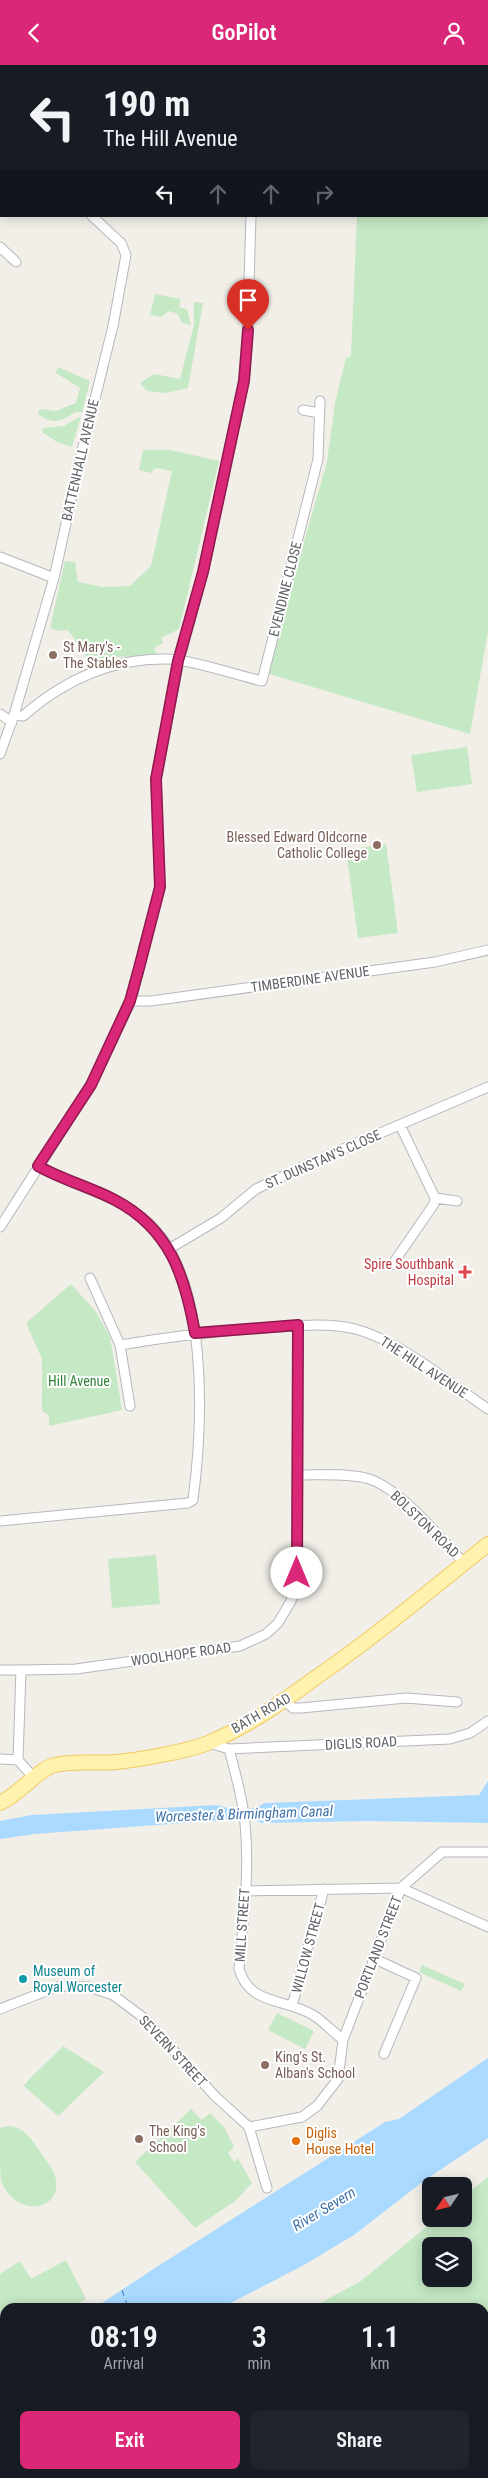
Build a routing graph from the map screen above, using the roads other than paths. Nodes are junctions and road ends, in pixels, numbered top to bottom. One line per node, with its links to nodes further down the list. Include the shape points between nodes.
1 (93, 217): 9 (street, BATTENHALL AVENUE, via 121,243 126,255 113,326)
2 (251, 217): 10 (street, via 244,381 203,572)
3 (0, 247): 4 (street)
4 (16, 262)
5 (320, 401): 7 (street, EVENDINE CLOSE)
6 (302, 410): 7 (street)
7 (319, 413): 10 (street, EVENDINE CLOSE, via 318,459 262,681)
8 (0, 557): 9 (street)
9 (54, 578): 12 (street, BATTENHALL AVENUE)
10 (178, 661): 12 (street, via 118,664 76,678); 15 (street, via 156,779 160,887)
11 (0, 714): 12 (street)
12 (13, 718): 13 (street, BATTENHALL AVENUE)
13 (0, 754)
14 (488, 950): 15 (street, TIMBERDINE AVENUE, via 435,962 151,1001)
15 (130, 1001): 18 (street, via 91,1085)
16 (488, 1087): 17 (street, ST. DUNSTAN'S CLOSE)
17 (400, 1125): 19 (street); 22 (street, ST. DUNSTAN'S CLOSE, via 256,1189 221,1218)
18 (38, 1166): 21 (street); 22 (street, via 131,1210 147,1221)
19 (435, 1198): 20 (street); 23 (street)
20 (457, 1201)
21 (0, 1227)
22 (169, 1249): 26 (street, via 182,1276)
23 (392, 1265)
24 (90, 1278): 27 (street)
25 (298, 1325): 26 (street, THE HILL AVENUE); 29 (street, THE HILL AVENUE, via 354,1329 377,1337); 30 (street, WOOLHOPE ROAD)
26 (195, 1333): 27 (street, THE HILL AVENUE); 31 (street, via 198,1439 193,1500)
27 (120, 1345): 28 (street)
28 (130, 1406)
29 (488, 1409)
30 (296, 1475): 33 (street, BOLSTON ROAD, via 345,1475 368,1479 386,1488 400,1497); 35 (street, WOOLHOPE ROAD, via 297,1573 291,1601 278,1623 266,1634 240,1646 76,1669)
31 (0, 1521)
32 (488, 1544): 33 (main road, BATH ROAD)
33 (464, 1563): 36 (main road, BATH ROAD, via 371,1638)
34 (0, 1670): 35 (street, WOOLHOPE ROAD)
35 (21, 1670): 42 (street)
36 (285, 1701): 37 (street, via 293,1708 406,1698); 39 (main road, BATH ROAD)
37 (457, 1702)
38 (488, 1721): 40 (street, DIGLIS ROAD, via 470,1733 450,1739)
39 (208, 1743): 40 (street); 43 (main road, BATH ROAD, via 117,1762 54,1765)
40 (229, 1749): 48 (street, MILL STREET, via 246,1826)
41 (0, 1759): 42 (street)
42 (18, 1760): 43 (street)
43 (34, 1779): 44 (main road, BATH ROAD)
44 (0, 1803)
45 (488, 1852): 46 (street, via 442,1852)
46 (401, 1888): 47 (street, PORTLAND STREET); 49 (street); 50 (street, PORTLAND STREET)
47 (324, 1889): 48 (street, PORTLAND STREET); 51 (street, WILLOW STREET)
48 (246, 1891): 51 (street, MILL STREET, via 239,1969 243,1981 259,1996)
49 (488, 1927)
50 (373, 1958): 53 (street, PORTLAND STREET); 54 (street, via 418,1975)
51 (292, 2006): 53 (street, MILL STREET, via 312,2015)
52 (0, 2009): 55 (street, SEVERN STREET, via 59,1985 89,1987 113,1995 144,2018 215,2096)
53 (343, 2040): 55 (street, via 338,2079 317,2106 302,2117)
54 (384, 2054)
55 (249, 2127): 56 (street)
56 (267, 2188)

